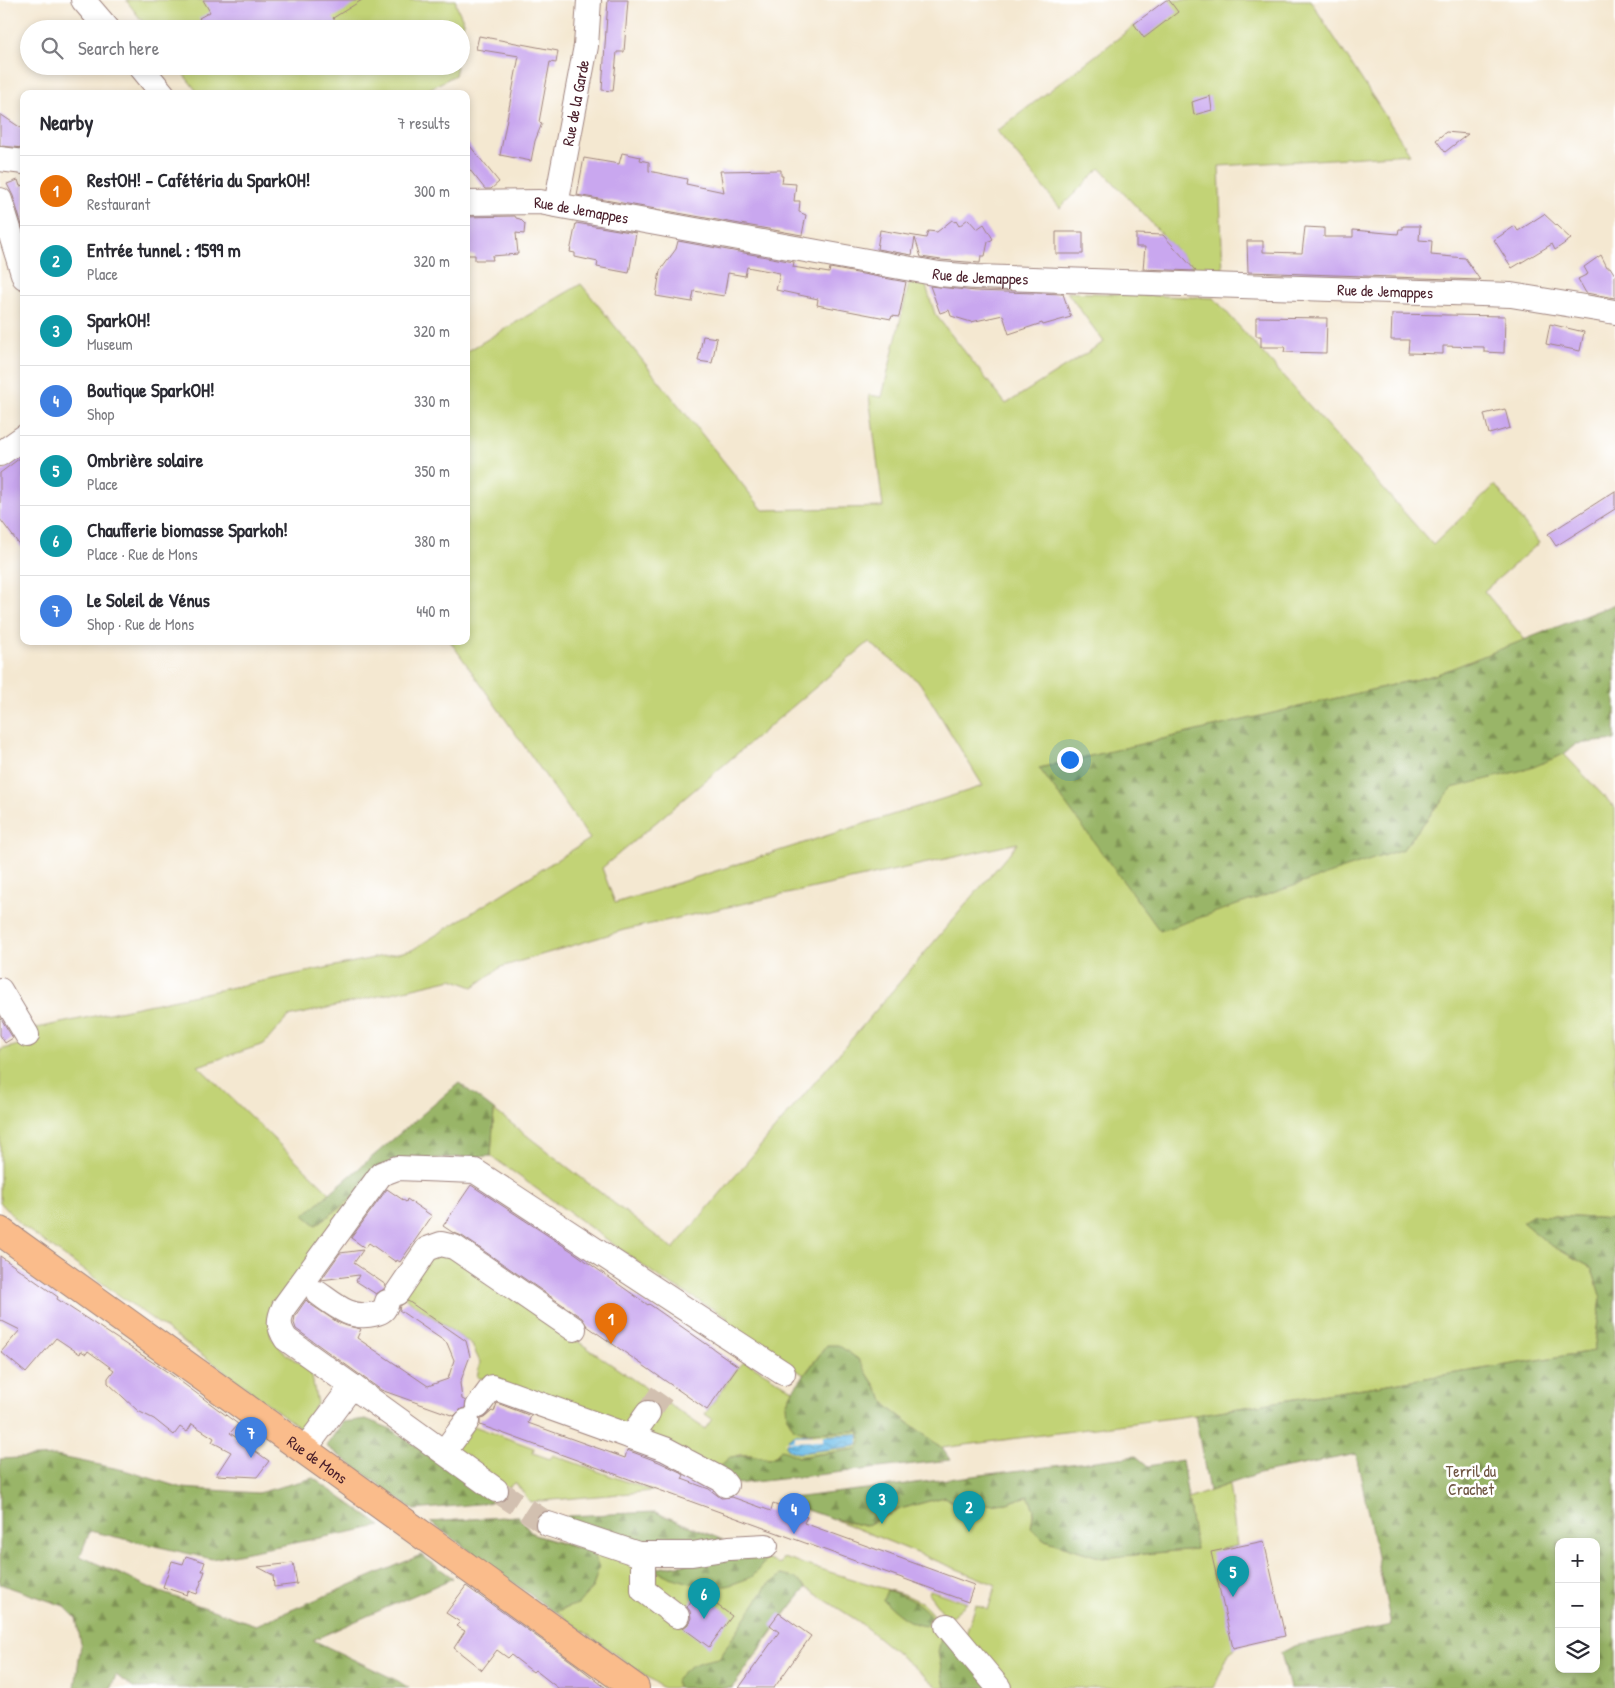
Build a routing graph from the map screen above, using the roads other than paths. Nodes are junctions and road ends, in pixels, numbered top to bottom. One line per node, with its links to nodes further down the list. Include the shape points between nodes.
1 (84, 0): 3 (street)
2 (589, 0): 10 (street, Rue de la Garde, via 586,46)
3 (101, 20)
4 (147, 75): 5 (street)
5 (160, 90)
6 (0, 158): 7 (street)
7 (20, 161)
8 (0, 200): 11 (street)
9 (470, 203): 10 (street, Rue de Jemappes, via 540,202)
10 (556, 205): 12 (street, Rue de Jemappes, via 948,275 1511,295)
11 (20, 264)
12 (1615, 312)
13 (20, 440): 14 (street)
14 (0, 454)
15 (0, 990): 16 (street)
16 (27, 1035)
17 (0, 1231): 24 (main road, Rue de Mons)
18 (309, 1287): 19 (street, via 343,1311 357,1316 382,1312 426,1249 441,1244 454,1247); 20 (street, via 382,1174 396,1168 475,1171); 21 (street, via 279,1318 280,1330 286,1339)
19 (574, 1329)
20 (783, 1373)
21 (352, 1386): 24 (street); 25 (street)
22 (648, 1413): 23 (street)
23 (631, 1437): 25 (street, via 492,1387); 26 (street, via 665,1449)
24 (304, 1450): 33 (main road, Rue de Mons)
25 (444, 1452): 27 (street)
26 (726, 1484)
27 (496, 1490)
28 (548, 1524): 30 (street)
29 (766, 1546): 30 (street, via 692,1554)
30 (643, 1554): 31 (street, via 643,1590)
31 (676, 1616)
32 (947, 1626): 34 (street)
33 (636, 1688)
34 (999, 1688)

